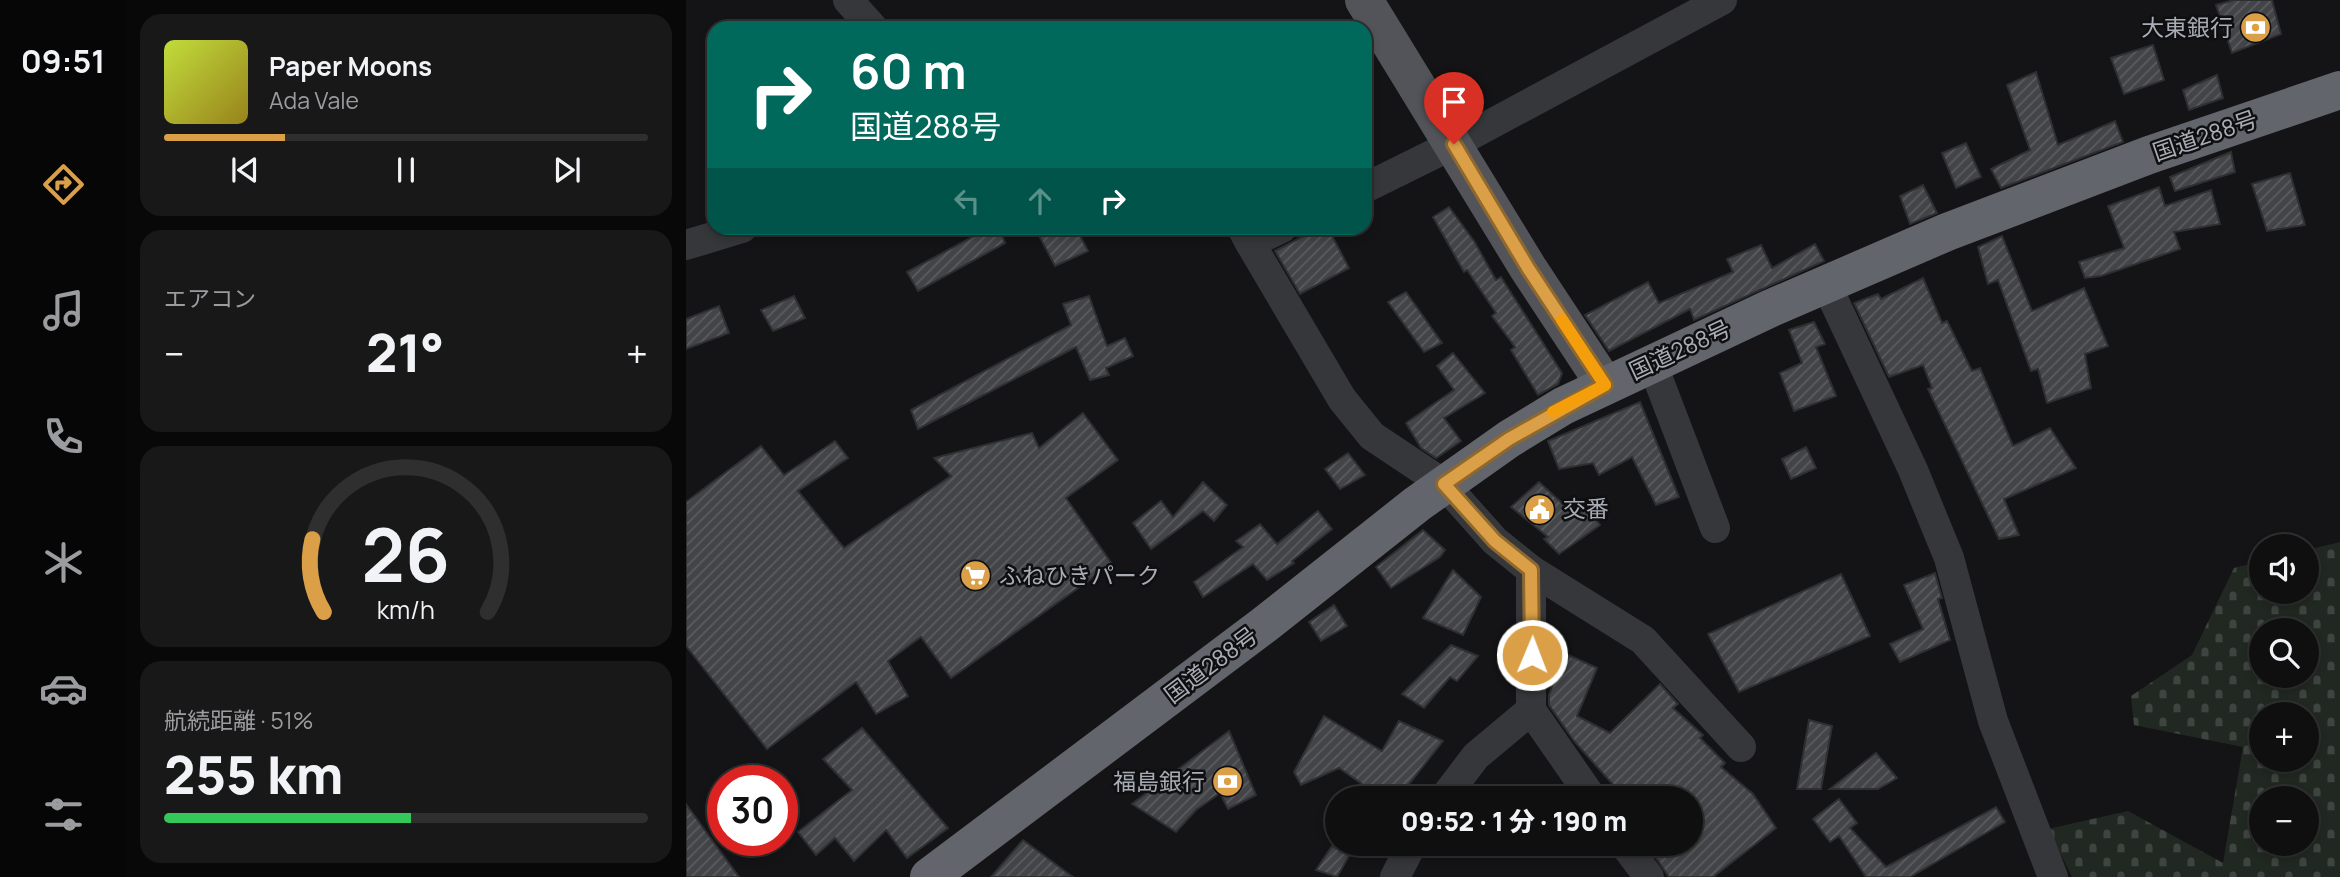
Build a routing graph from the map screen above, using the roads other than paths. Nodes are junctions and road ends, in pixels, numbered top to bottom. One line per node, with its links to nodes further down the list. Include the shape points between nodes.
1 (848, 0): 4 (street)
2 (1364, 0): 6 (main road)
3 (1722, 0): 6 (street)
4 (867, 21)
5 (2340, 90): 11 (highway, 国道288号, via 2050,192)
6 (1454, 144): 7 (street); 13 (main road)
7 (1372, 184)
8 (720, 235): 10 (street)
9 (1246, 235): 14 (street, via 1342,399 1372,436)
10 (686, 246)
11 (1827, 285): 12 (highway, 国道288号); 26 (street, via 1949,558 1993,721)
12 (1652, 363): 13 (highway, 国道288号); 15 (street)
13 (1605, 385): 14 (highway, 国道288号, via 1509,439)
14 (1444, 484): 16 (street, via 1495,541); 23 (highway, 国道288号)
15 (1715, 528)
16 (1531, 570): 17 (street); 18 (street, via 1643,640)
17 (1531, 710): 19 (street, via 1476,756); 20 (street)
18 (1741, 747)
19 (1453, 786)
20 (1584, 786)
21 (1406, 856): 24 (street)
22 (1633, 856): 25 (street)
23 (929, 877)
24 (1395, 877)
25 (1649, 877)
26 (2053, 877)

